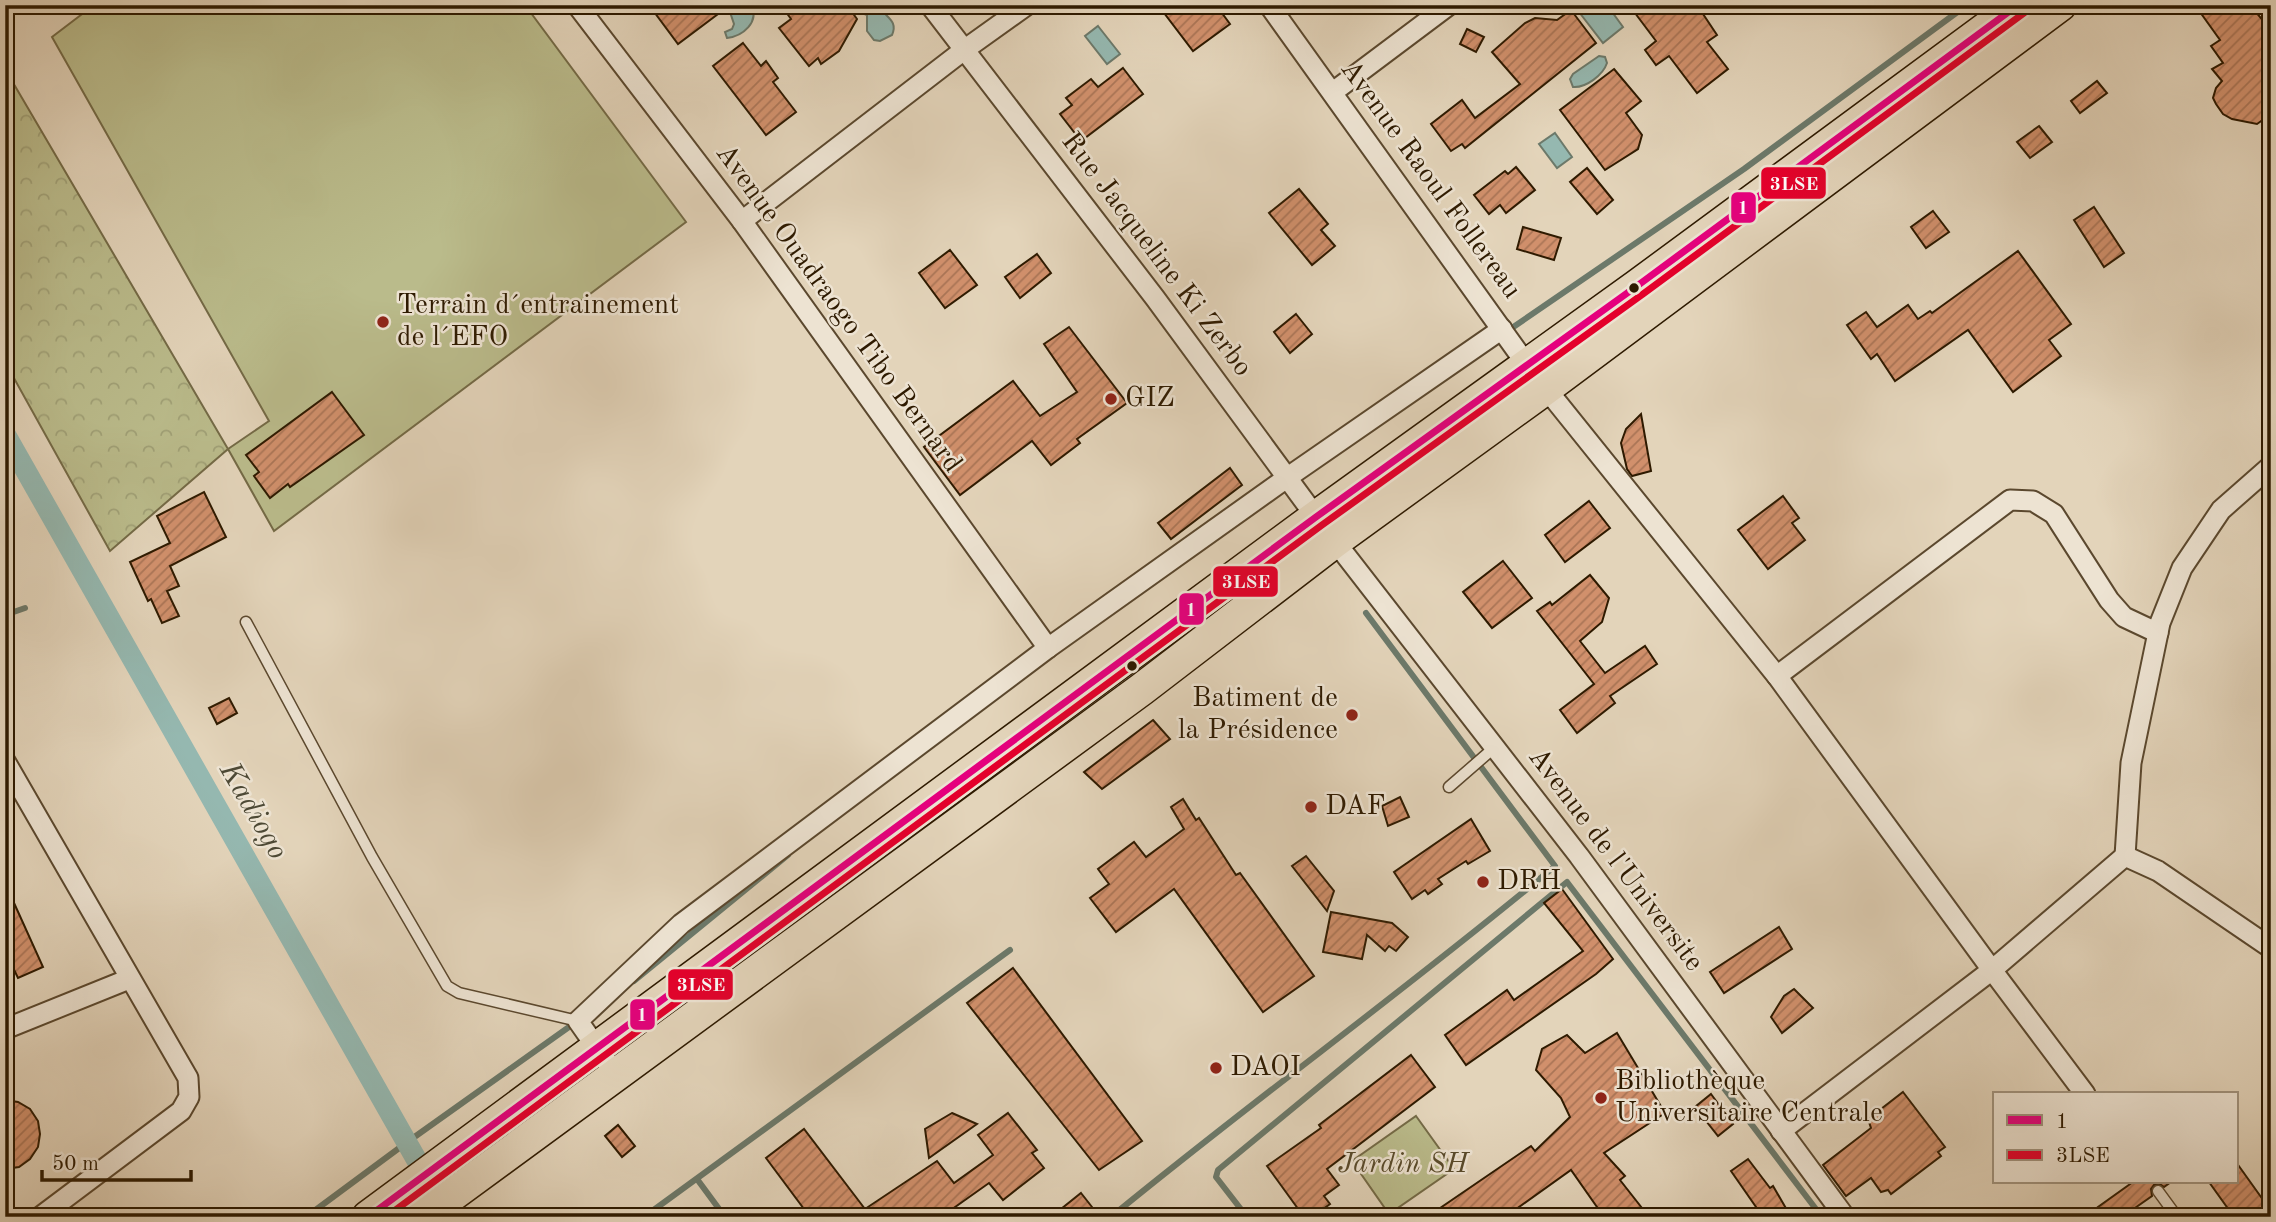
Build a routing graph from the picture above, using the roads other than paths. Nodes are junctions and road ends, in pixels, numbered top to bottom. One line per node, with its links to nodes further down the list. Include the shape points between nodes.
1 (578, 5): 10 (street, Avenue Ouadraogo Tibo Bernard)
2 (930, 5): 8 (street, Rue Jacqueline Ki Zerbo)
3 (1027, 5): 8 (street)
4 (1269, 5): 9 (street, Avenue Raoul Follereau)
5 (1449, 5): 9 (street)
6 (2018, 5): 12 (main road)
7 (2060, 5): 12 (main road)
8 (964, 50): 10 (street); 14 (street, Rue Jacqueline Ki Zerbo)
9 (1333, 92): 11 (street, Avenue Raoul Follereau)
10 (741, 221): 18 (street, Avenue Ouadraogo Tibo Bernard)
11 (1502, 329): 12 (street, Avenue Raoul Follereau); 14 (street)
12 (1536, 376): 15 (main road); 19 (street, Avenue Raoul Follereau)
13 (2271, 466): 17 (street, via 2221,510 2182,568)
14 (1288, 477): 15 (street, Rue Jacqueline Ki Zerbo); 18 (street)
15 (1325, 529): 20 (street, Avenue de l'Universite); 30 (main road); 31 (main road, via 1142,690)
16 (246, 622): 28 (lane, via 372,857 451,990)
17 (2158, 633): 19 (street, via 2124,617 2109,600 2054,514 2033,500 2010,500); 24 (street, via 2131,763)
18 (1048, 648): 28 (street, via 681,924)
19 (1777, 676): 26 (street, Avenue Raoul Follereau)
20 (1496, 747): 22 (lane); 33 (street, Avenue de l'Universite)
21 (5, 761): 23 (street)
22 (1449, 787)
23 (13, 794): 27 (street)
24 (2125, 856): 25 (street, via 2158,871); 26 (street)
25 (2271, 948)
26 (1992, 970): 32 (street, Avenue Raoul Follereau); 33 (street)
27 (129, 979): 29 (street); 36 (street, via 187,1078 189,1097 181,1111)
28 (578, 1021): 30 (street)
29 (5, 1030)
30 (598, 1048): 31 (street); 35 (main road)
31 (616, 1075): 37 (main road)
32 (2084, 1092)
33 (1781, 1130): 38 (street, Avenue de l'Universite)
34 (2158, 1191): 39 (lane)
35 (377, 1210)
36 (40, 1217)
37 (422, 1217)
38 (1845, 1217)
39 (2177, 1217)

